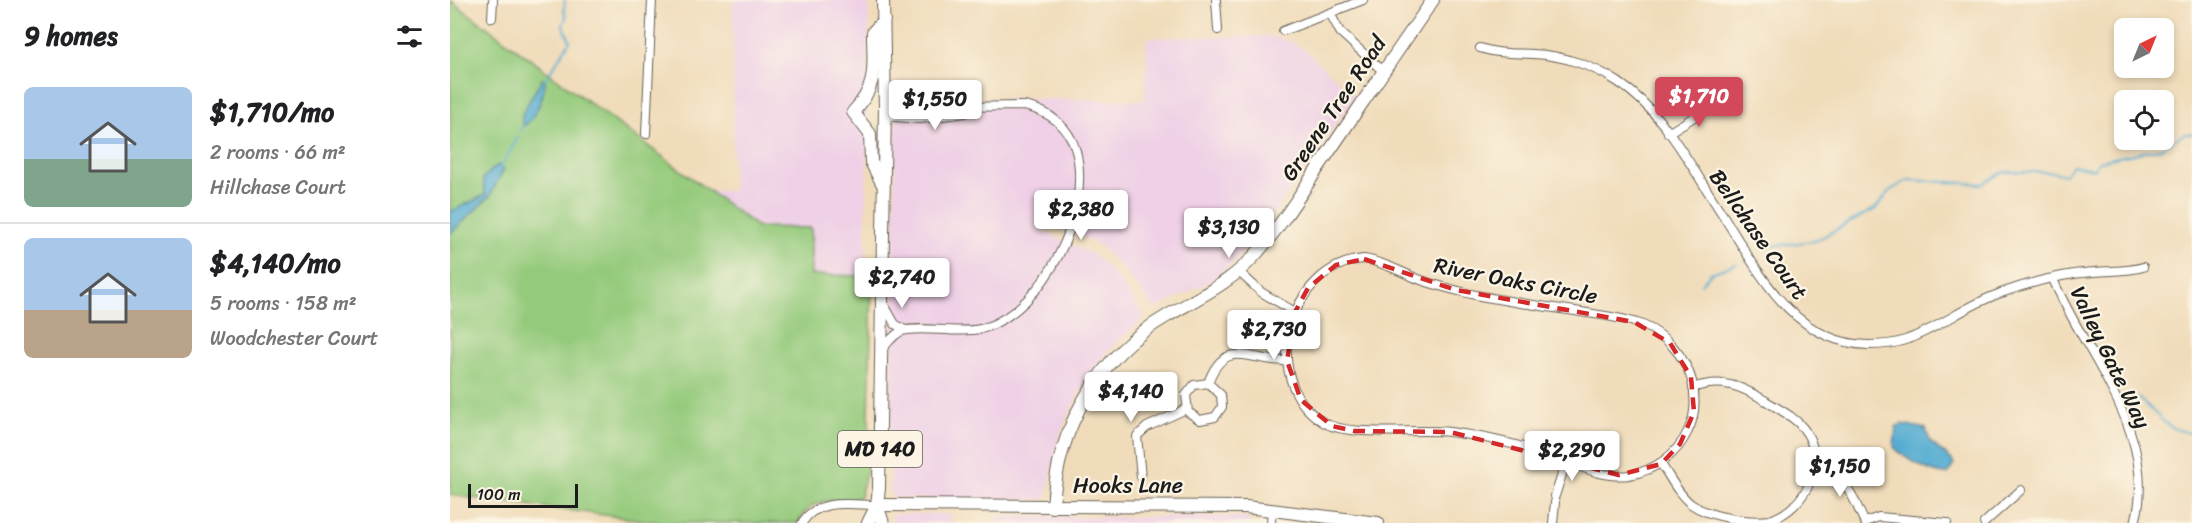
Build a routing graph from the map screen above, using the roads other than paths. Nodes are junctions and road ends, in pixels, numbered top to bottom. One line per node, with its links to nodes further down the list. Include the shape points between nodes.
1 (493, 0): 8 (street)
2 (652, 0): 17 (street)
3 (883, 0): 9 (street, MD 140)
4 (1216, 0): 10 (street)
5 (1363, 0): 7 (street)
6 (1433, 0): 13 (street, Greene Tree Road)
7 (1330, 13): 11 (street); 13 (street, via 1340,32)
8 (492, 18)
9 (884, 20): 15 (street, MD 140); 18 (street, via 873,32 873,78 869,93 853,112 870,134 871,162)
10 (1218, 30)
11 (1283, 31)
12 (1480, 48): 16 (street, Bellchase Court, via 1504,54 1548,56 1602,73 1633,93)
13 (1384, 72): 20 (street, Greene Tree Road, via 1280,223)
14 (1722, 106): 16 (street, via 1707,108)
15 (884, 112): 18 (street, MD 140); 24 (street, via 1032,108 1064,127 1078,160 1076,204 1069,235 1038,286 1014,310 998,322 964,331)
16 (1668, 133): 21 (street, Bellchase Court, via 1780,301 1810,328 1834,339 1861,345 1899,343 1989,297)
17 (646, 134)
18 (883, 186): 22 (street, MD 140)
19 (2143, 267): 21 (street, Bellchase Court)
20 (1238, 271): 23 (street, via 1261,292); 36 (street, Greene Tree Road, via 1211,292 1144,331 1098,378 1080,405 1066,438)
21 (2053, 279): 47 (street, Valley Gate Way, via 2120,407 2134,443 2140,487)
22 (882, 302): 24 (street, via 895,324); 25 (street, MD 140)
23 (1295, 312): 26 (street, River Oaks Circle); 28 (street, River Oaks Circle, via 1308,288 1328,269 1354,260 1374,260 1456,290 1643,325 1676,351 1688,369)
24 (904, 330): 25 (street)
25 (882, 349): 35 (street, MD 140)
26 (1287, 361): 27 (street, via 1229,355 1215,366); 30 (street, River Oaks Circle, via 1291,382 1301,400 1310,412 1332,426 1353,431 1450,432 1525,448)
27 (1208, 383): 29 (street, via 1198,383 1189,390); 29 (street, via 1221,395 1218,414 1200,420)
28 (1693, 388): 31 (street, River Oaks Circle, via 1695,405 1688,431); 32 (street, via 1714,382 1733,384 1786,413 1809,437)
29 (1186, 409): 33 (street, via 1147,426 1137,436)
30 (1566, 462): 31 (street, River Oaks Circle, via 1619,475); 43 (street)
31 (1661, 464): 32 (street, via 1693,505 1751,522 1769,520 1796,505)
32 (1814, 473): 44 (street, via 1830,475 1847,486)
33 (1141, 477)
34 (2021, 490): 46 (street)
35 (877, 505): 36 (street, Hooks Lane); 38 (street, via 821,506); 39 (street, MD 140); 40 (street, MD 140)
36 (1053, 507): 37 (street, Hooks Lane)
37 (1272, 509): 41 (street); 42 (street, Hooks Lane)
38 (802, 523)
39 (868, 523)
40 (883, 523)
41 (1271, 523)
42 (1378, 523)
43 (1552, 523)
44 (1865, 523): 45 (street, via 1879,517)
45 (1947, 523)
46 (1983, 523)
47 (2135, 523)

